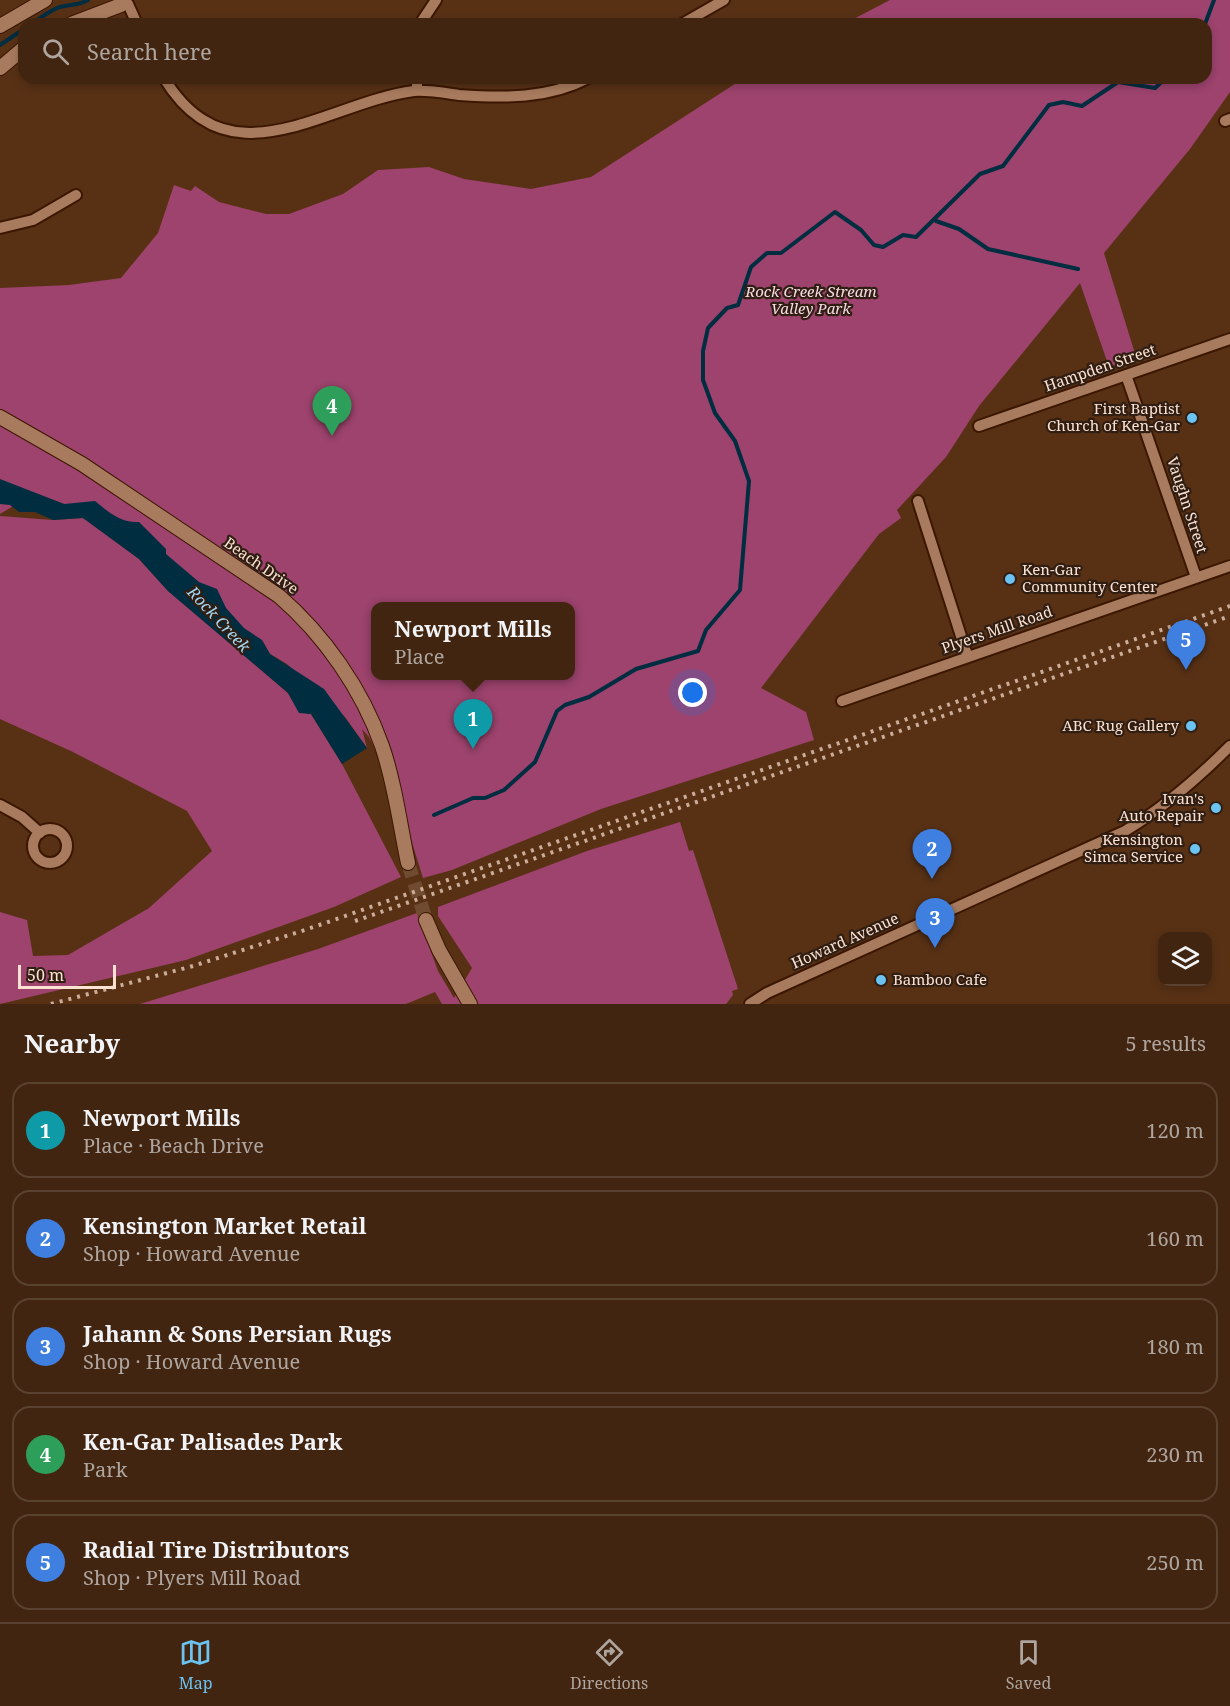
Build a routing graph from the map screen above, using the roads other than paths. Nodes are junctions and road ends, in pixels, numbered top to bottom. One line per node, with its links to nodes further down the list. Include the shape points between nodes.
1 (45, 0): 9 (street)
2 (436, 0): 7 (street)
3 (724, 0): 8 (street)
4 (127, 2): 5 (street); 6 (street)
5 (86, 18)
6 (134, 18)
7 (424, 18)
8 (692, 18)
9 (0, 26)
10 (18, 53): 11 (street)
11 (0, 68)
12 (167, 84): 15 (street, via 192,112 217,126 247,133 286,131)
13 (417, 84): 15 (street)
14 (575, 84): 15 (street, via 531,96)
15 (417, 91)
16 (76, 195): 17 (street, via 33,220)
17 (0, 228)
18 (1230, 339): 19 (street, Hampden Street)
19 (1126, 375): 21 (street, Hampden Street); 24 (street, Vaughn Street)
20 (0, 417): 30 (street, Beach Drive, via 82,465 279,596 297,612 335,657 367,710 382,747)
21 (980, 426)
22 (918, 501): 25 (street)
23 (1230, 566): 24 (street, Plyers Mill Road)
24 (1196, 577): 25 (street, Plyers Mill Road)
25 (967, 656): 26 (street, Plyers Mill Road)
26 (842, 701)
27 (1230, 746): 33 (street, Howard Avenue, via 1190,785 1125,831)
28 (0, 805): 29 (street)
29 (40, 833)
30 (408, 864)
31 (426, 920): 32 (street)
32 (470, 1004)
33 (750, 1004)

